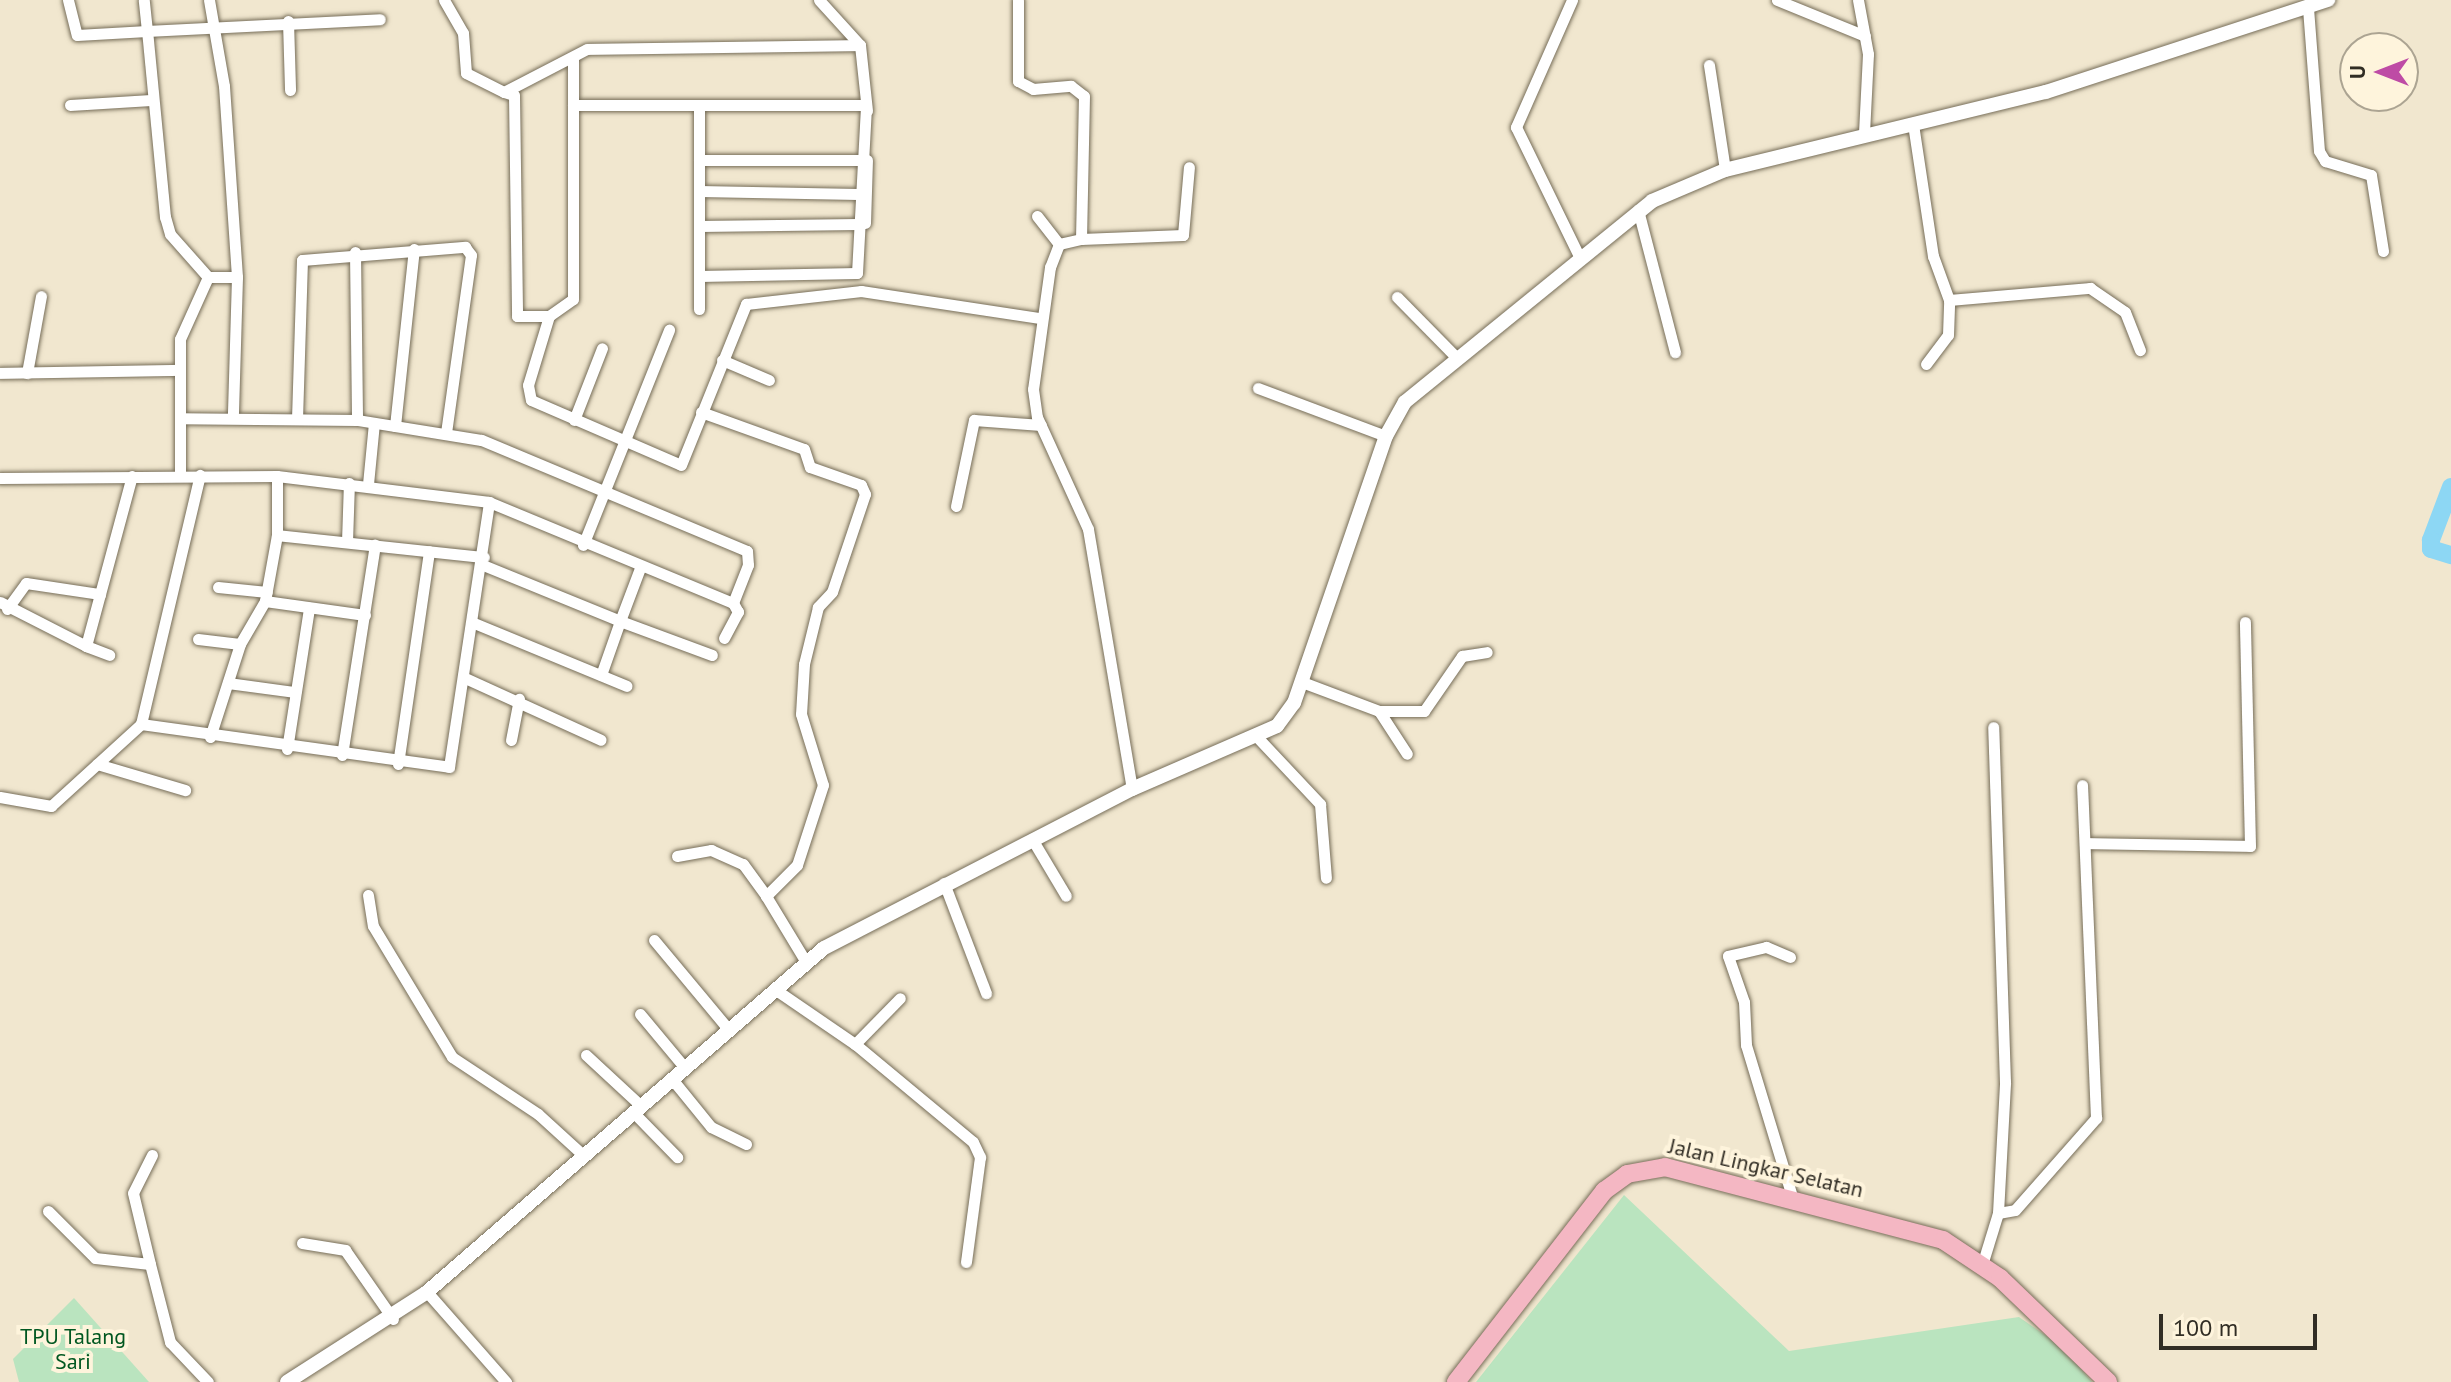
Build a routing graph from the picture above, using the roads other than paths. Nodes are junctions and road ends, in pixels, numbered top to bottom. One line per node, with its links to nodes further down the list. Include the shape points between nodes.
1 (68, 0): 14 (street, via 73,34)
2 (144, 0): 14 (street)
3 (209, 0): 13 (street)
4 (444, 0): 20 (street, via 463,33 466,73)
5 (1018, 0): 38 (street, via 1023,88 1071,86 1084,96)
6 (1572, 0): 43 (street, via 1516,127)
7 (1777, 0): 15 (street)
8 (1858, 0): 15 (street)
9 (824, 2): 16 (street)
10 (2320, 3): 26 (street, via 2046,92); 41 (street, via 2319,151 2325,161 2371,175)
11 (380, 19): 12 (street)
12 (288, 21): 13 (street); 19 (street)
13 (213, 27): 14 (street); 46 (street, via 224,86)
14 (147, 31): 21 (street)
15 (1865, 36): 27 (street)
16 (860, 45): 17 (street, via 628,44); 25 (street)
17 (573, 58): 20 (street); 23 (street)
18 (1709, 65): 31 (street)
19 (290, 90)
20 (504, 92): 52 (street, via 514,95 517,316)
21 (151, 100): 22 (street); 45 (street, via 170,234)
22 (70, 105)
23 (573, 105): 24 (street); 52 (street, via 573,299)
24 (699, 105): 25 (street); 28 (street)
25 (864, 105): 29 (street); 47 (street)
26 (1913, 124): 27 (street); 50 (street, via 1933,256)
27 (1864, 132): 31 (street)
28 (699, 160): 29 (street); 32 (street)
29 (860, 160): 33 (street)
30 (1189, 167): 38 (street, via 1183,235)
31 (1725, 170): 34 (street)
32 (699, 191): 33 (street); 37 (street)
33 (858, 194): 36 (street)
34 (1638, 210): 43 (street); 57 (street)
35 (1037, 216): 39 (street)
36 (858, 224): 37 (street); 44 (street, via 857,273)
37 (699, 226): 44 (street)
38 (1081, 239): 39 (street)
39 (1059, 244): 53 (street)
40 (414, 249): 42 (street); 74 (street); 75 (street, via 465,247 471,255)
41 (2383, 251)
42 (355, 252): 69 (street, via 302,260); 70 (street)
43 (1579, 256): 58 (street)
44 (699, 276): 51 (street)
45 (208, 277): 46 (street); 61 (street, via 190,304)
46 (237, 277): 67 (street)
47 (861, 291): 53 (street); 59 (street, via 746,304)
48 (41, 296): 63 (street)
49 (1397, 297): 58 (street)
50 (1949, 300): 56 (street, via 2082,286 2125,312); 60 (street, via 1948,335)
51 (699, 309)
52 (549, 316): 71 (street, via 528,385 531,400)
53 (1040, 318): 73 (street, via 1033,389)
54 (669, 330): 77 (street)
55 (602, 348): 71 (street)
56 (2140, 350)
57 (1675, 352)
58 (1455, 356): 76 (street, via 1405,402)
59 (722, 360): 64 (street); 66 (street)
60 (1926, 364)
61 (180, 370): 63 (street); 68 (street)
62 (0, 373): 63 (street)
63 (27, 373)
64 (769, 380)
65 (1258, 388): 76 (street)
66 (701, 412): 77 (street, via 681,465); 141 (street, via 804,449 810,467 861,485 865,494 832,592 818,607 804,664 801,714 823,785 797,865)
67 (233, 415): 68 (street); 69 (street)
68 (180, 418): 78 (street)
69 (297, 419): 70 (street)
70 (357, 420): 72 (street)
71 (574, 420): 77 (street)
72 (374, 423): 74 (street); 84 (street)
73 (1041, 425): 87 (street, via 974,420); 132 (street, via 1088,529)
74 (395, 426): 75 (street)
75 (446, 433): 85 (street, via 481,440)
76 (1386, 436): 114 (street)
77 (626, 442): 85 (street)
78 (180, 475): 79 (street); 80 (street)
79 (200, 475): 81 (street); 120 (street)
80 (132, 476): 82 (street); 96 (street)
81 (277, 476): 83 (street); 88 (street)
82 (0, 478)
83 (349, 483): 84 (street); 89 (street)
84 (368, 484): 86 (street)
85 (604, 492): 91 (street); 98 (street, via 747,551)
86 (489, 502): 91 (street); 93 (street)
87 (956, 506)
88 (277, 535): 89 (street); 97 (street)
89 (347, 542): 90 (street)
90 (375, 545): 92 (street); 101 (street)
91 (583, 545): 94 (street)
92 (429, 551): 93 (street); 130 (street)
93 (484, 561): 102 (street); 104 (street)
94 (640, 568): 98 (street); 102 (street)
95 (218, 587): 97 (street)
96 (100, 594): 99 (street, via 26,583); 108 (street)
97 (266, 596): 100 (street); 107 (street)
98 (733, 603): 105 (street, via 738,612)
99 (4, 605): 108 (street)
100 (309, 608): 101 (street); 117 (street)
101 (365, 615): 128 (street)
102 (620, 621): 111 (street); 112 (street)
103 (2245, 622): 136 (street, via 2250,846)
104 (474, 623): 112 (street); 113 (street)
105 (724, 638)
106 (198, 639): 107 (street)
107 (240, 644): 115 (street)
108 (86, 646): 110 (street)
109 (1487, 652): 119 (street, via 1462,656 1424,711)
110 (109, 655)
111 (712, 655)
112 (601, 675): 116 (street)
113 (465, 678): 118 (street); 130 (street, via 452,764)
114 (1302, 682): 119 (street); 123 (street, via 1287,715)
115 (228, 683): 117 (street); 122 (street)
116 (627, 686)
117 (295, 692): 126 (street)
118 (519, 699): 124 (street); 125 (street)
119 (1379, 711): 127 (street)
120 (141, 724): 122 (street); 129 (street)
121 (1993, 727): 162 (street, via 2004,970)
122 (210, 737): 126 (street)
123 (1258, 738): 132 (street); 138 (street, via 1320,804)
124 (511, 740)
125 (601, 740)
126 (287, 749): 128 (street)
127 (1407, 754)
128 (342, 755): 130 (street)
129 (97, 764): 133 (street); 134 (street, via 51,806)
130 (398, 764)
131 (2082, 785): 136 (street)
132 (1132, 789): 135 (street)
133 (185, 790)
134 (0, 797)
135 (1032, 839): 139 (street); 142 (street)
136 (2086, 843): 162 (street, via 2096,1118 2015,1210)
137 (677, 856): 141 (street, via 722,854 743,864)
138 (1326, 878)
139 (944, 883): 145 (street); 147 (street)
140 (368, 895): 158 (street, via 373,926 452,1057 538,1114)
141 (766, 896): 145 (street)
142 (1066, 896)
143 (654, 940): 150 (street)
144 (1790, 957): 160 (street, via 1766,947 1728,956 1744,1002 1746,1045)
145 (806, 962): 146 (street)
146 (776, 990): 150 (street); 151 (street)
147 (986, 993)
148 (900, 998): 151 (street)
149 (640, 1014): 153 (street)
150 (729, 1030): 153 (street)
151 (855, 1044): 164 (street, via 978,1150)
152 (586, 1055): 155 (street)
153 (685, 1068): 154 (street)
154 (672, 1079): 155 (street); 156 (street, via 711,1127)
155 (637, 1109): 158 (street); 159 (street)
156 (746, 1144)
157 (152, 1155): 165 (street, via 133,1193)
158 (584, 1156): 167 (street)
159 (677, 1157)
160 (1792, 1196): 166 (highway, Jalan Lingkar Selatan, via 1943,1240); 172 (highway, Jalan Lingkar Selatan, via 1665,1167 1627,1174 1581,1219)
161 (48, 1211): 165 (street, via 95,1258)
162 (1998, 1213): 166 (street)
163 (302, 1243): 168 (street, via 345,1250)
164 (966, 1262)
165 (150, 1264): 169 (street, via 170,1342)
166 (1982, 1265): 173 (highway, Jalan Lingkar Selatan)
167 (427, 1292): 168 (street); 171 (street)
168 (393, 1319): 170 (street)
169 (208, 1382)
170 (287, 1382)
171 (506, 1382)
172 (1456, 1382)
173 (2108, 1382)

